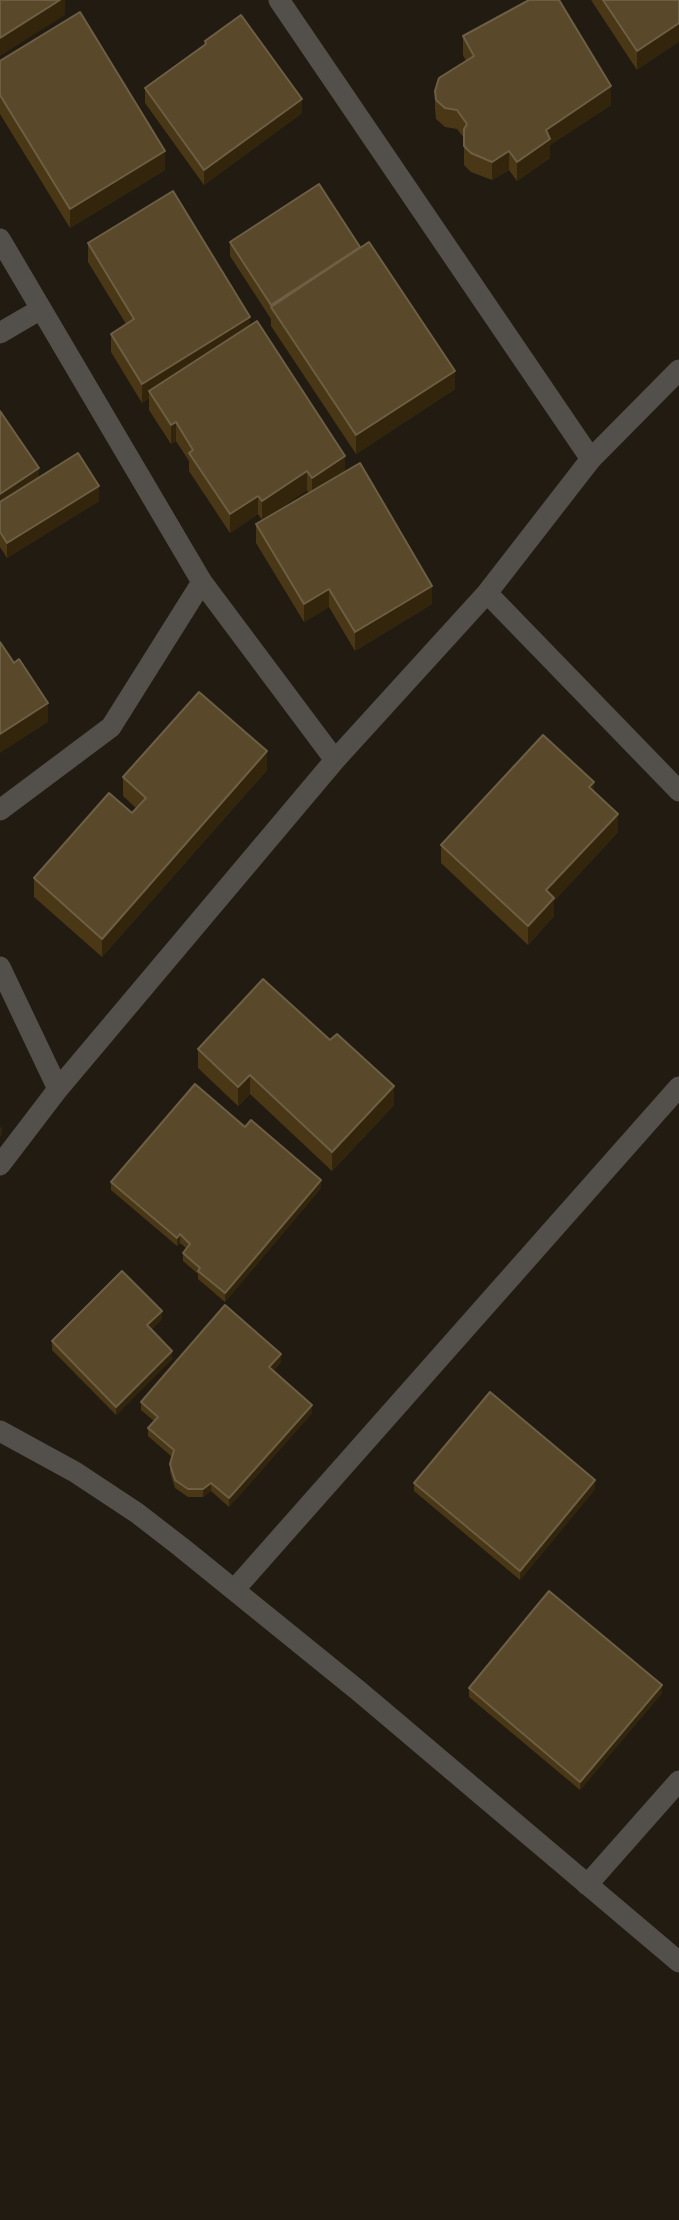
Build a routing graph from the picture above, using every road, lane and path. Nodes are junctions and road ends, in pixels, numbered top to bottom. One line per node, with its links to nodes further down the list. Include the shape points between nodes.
1 (286, 2): 6 (street)
2 (0, 239): 3 (street)
3 (41, 309): 4 (street); 7 (street)
4 (0, 333)
5 (679, 370): 6 (street)
6 (592, 459): 8 (street)
7 (202, 582): 9 (street); 11 (street, via 111,727)
8 (487, 593): 9 (street); 10 (street)
9 (335, 760): 14 (street)
10 (679, 791)
11 (0, 810)
12 (0, 967): 14 (street)
13 (679, 1087): 17 (street)
14 (58, 1089): 15 (street)
15 (0, 1165)
16 (0, 1430): 17 (street, via 137,1513)
17 (234, 1590): 19 (street)
18 (679, 1781): 19 (street)
19 (587, 1885): 20 (street)
20 (679, 1962)

